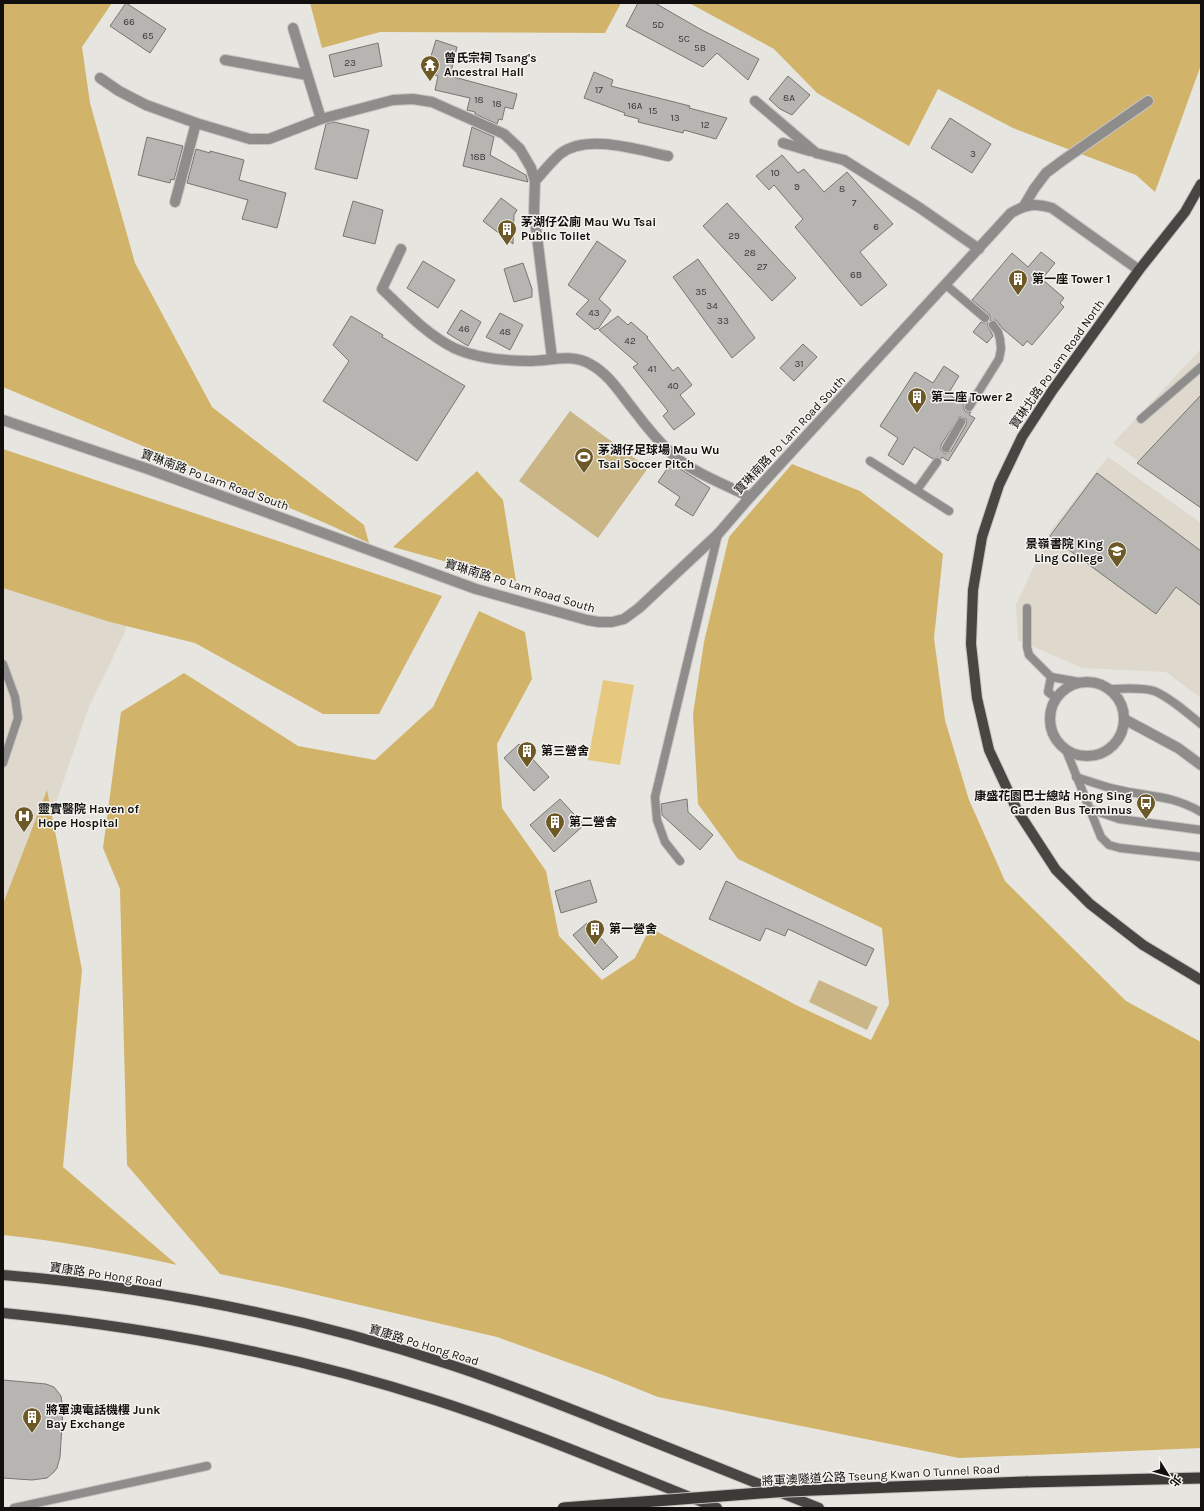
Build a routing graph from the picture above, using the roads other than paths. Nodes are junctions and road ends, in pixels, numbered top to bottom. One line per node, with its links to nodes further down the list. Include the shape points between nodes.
1 (293, 28): 3 (street)
2 (225, 60): 3 (street)
3 (307, 75): 7 (street)
4 (100, 78): 8 (street, via 146,105)
5 (755, 101): 10 (street)
6 (1148, 101): 15 (street, 寶琳南路 Po Lam Road South, via 1046,173)
7 (321, 119): 8 (street, via 269,139 250,139); 12 (street, via 393,100 413,99 432,102 504,134 520,149)
8 (196, 123): 14 (street)
9 (783, 144): 10 (street)
10 (816, 153): 17 (street, via 844,160)
11 (668, 156): 12 (street, via 604,144 582,144 561,153)
12 (535, 181): 22 (street, via 534,212)
13 (1201, 184): 18 (main road, 寶琳北路 Po Lam Road North, via 1185,212)
14 (175, 202)
15 (1024, 206): 17 (street, 寶琳南路 Po Lam Road South, via 1011,213); 18 (street, via 1038,204 1052,208)
16 (400, 249): 22 (street, via 382,289 430,333 455,348 480,357 507,361)
17 (980, 249): 19 (street, 寶琳南路 Po Lam Road South)
18 (1139, 270): 52 (main road, 寶琳北路 Po Lam Road North, via 1052,391 1027,430 999,486 982,537 974,582 971,644 976,698 989,750 1017,810 1056,870 1102,914 1143,945)
19 (946, 285): 20 (lane); 32 (street, 寶琳南路 Po Lam Road South)
20 (985, 318)
21 (993, 325): 24 (lane, via 1000,339 1000,359)
22 (552, 358): 32 (street, via 571,357 589,363 605,373 648,429 674,456)
23 (1201, 367): 25 (lane)
24 (969, 407)
25 (1141, 419)
26 (3, 420): 34 (street, 寶琳南路 Po Lam Road South, via 148,469 476,589 599,622 624,619 639,608)
27 (961, 422): 28 (lane)
28 (946, 448)
29 (870, 461): 31 (lane)
30 (937, 462): 31 (lane)
31 (917, 490): 33 (lane)
32 (750, 497): 34 (street, 寶琳南路 Po Lam Road South)
33 (949, 511)
34 (718, 534): 51 (lane, via 655,797 657,820 665,842)
35 (1027, 608): 37 (lane, via 1028,653)
36 (3, 664): 44 (lane, via 15,697 18,718)
37 (1051, 677): 38 (lane); 40 (lane, via 1048,692)
38 (1079, 682): 39 (street, via 1091,681); 40 (street, via 1067,687)
39 (1110, 689): 41 (street, via 1123,708); 42 (lane, via 1154,691)
40 (1056, 698): 43 (street, via 1050,712 1050,726 1056,740)
41 (1124, 719): 43 (street, via 1119,738 1101,753 1085,756); 45 (street, via 1178,748)
42 (1201, 724)
43 (1066, 750): 46 (lane)
44 (3, 763)
45 (1201, 765)
46 (1076, 777): 47 (lane); 48 (lane, via 1116,789 1181,801)
47 (1090, 809): 49 (lane, via 1119,819); 50 (lane, via 1101,837 1109,845)
48 (1201, 812)
49 (1201, 830)
50 (1201, 857)
51 (680, 861)
52 (1201, 980)
53 (3, 1275): 60 (main road, 寶康路 Po Hong Road, via 113,1288 216,1305 272,1316 384,1345 546,1399)
54 (3, 1313): 59 (main road, via 130,1328 208,1342 364,1379 501,1422)
55 (207, 1466): 57 (lane)
56 (1201, 1478): 58 (highway, 將軍澳隧道公路 Tseung Kwan O Tunnel Road, bridge, via 788,1491)
57 (14, 1508)
58 (563, 1508)
59 (717, 1508)
60 (819, 1508)

